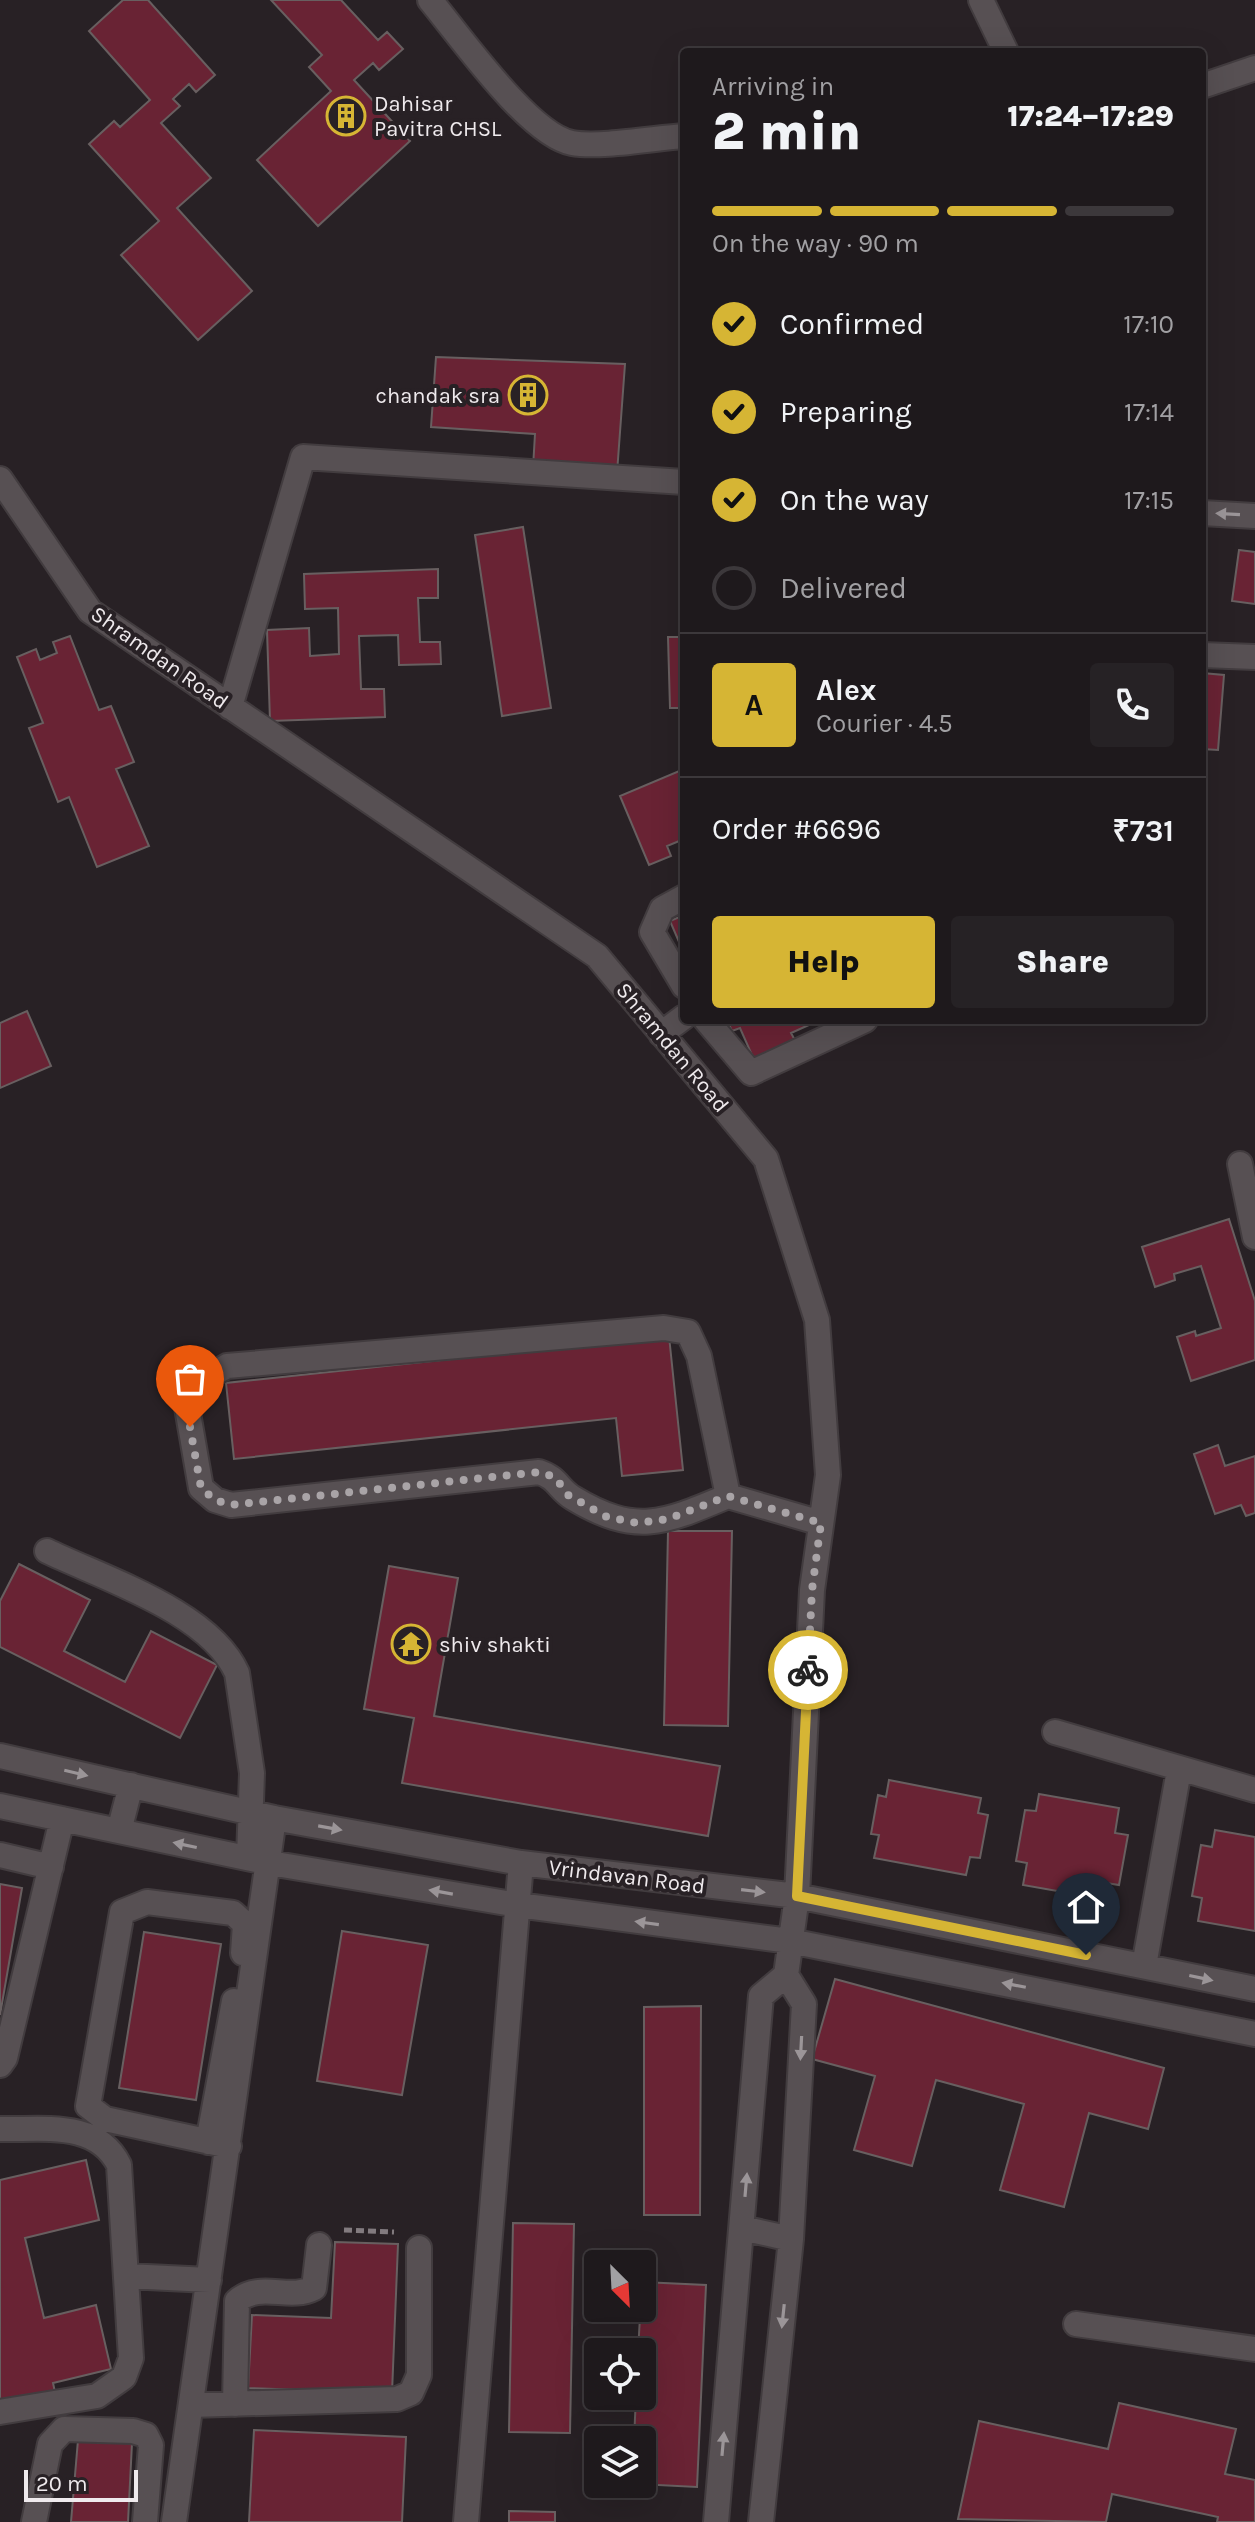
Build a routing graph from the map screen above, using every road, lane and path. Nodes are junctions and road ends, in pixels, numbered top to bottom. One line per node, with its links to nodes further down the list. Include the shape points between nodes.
1 (430, 0): 6 (street, via 529,119 550,136 574,144)
2 (981, 0): 3 (street)
3 (1004, 48)
4 (1255, 68): 5 (street)
5 (1206, 85)
6 (680, 136)
7 (0, 479): 13 (street, Shramdan Road, via 90,611)
8 (680, 482): 13 (street, via 303,457)
9 (1206, 513): 10 (street, one-way to 9)
10 (1255, 516)
11 (1206, 655): 12 (street)
12 (1255, 657)
13 (230, 707): 19 (street, Shramdan Road, via 597,956)
14 (680, 899): 15 (street, via 662,909 652,932)
15 (680, 979)
16 (680, 1020): 19 (street)
17 (709, 1024): 18 (street, via 751,1073)
18 (856, 1024)
19 (661, 1034): 23 (street, Shramdan Road, via 766,1159 817,1320 828,1475)
20 (1240, 1164): 21 (street)
21 (1255, 1237)
22 (728, 1496): 22 (street, via 699,1356 688,1332 664,1328 227,1366 185,1396 201,1488 231,1505 539,1472 555,1477 568,1495 607,1517 637,1523 668,1519); 23 (street)
23 (821, 1523): 38 (street, Shramdan Road, via 812,1590)
24 (47, 1551): 31 (street, via 182,1615 218,1642 237,1673)
25 (1055, 1732): 27 (street)
26 (0, 1756): 28 (street, Vrindavan Road, one-way to 28)
27 (1179, 1770): 29 (street); 41 (street)
28 (131, 1785): 31 (street, Vrindavan Road); 33 (street)
29 (1255, 1790)
30 (0, 1806): 32 (street)
31 (263, 1816): 35 (street); 36 (street, Vrindavan Road, one-way to 36)
32 (62, 1819): 33 (street); 37 (street)
33 (119, 1831): 35 (street, one-way to 33)
34 (0, 1855): 37 (street)
35 (259, 1860): 39 (street, one-way to 35); 47 (street)
36 (521, 1863): 38 (street, Vrindavan Road, one-way to 38); 39 (street)
37 (51, 1867): 45 (street)
38 (797, 1896): 40 (street, Shramdan Road); 41 (street, Vrindavan Road)
39 (518, 1905): 40 (street, one-way to 39); 62 (street)
40 (790, 1941): 42 (street, Shramdan Road); 44 (street, one-way to 40)
41 (1144, 1966): 43 (street, Vrindavan Road, one-way to 43)
42 (786, 1975): 48 (street, one-way to 42, via 761,1996); 49 (street, one-way to 49, via 804,2004)
43 (1255, 1989)
44 (1255, 2034)
45 (0, 2065)
46 (0, 2129): 52 (street, via 78,2131 111,2149 119,2165)
47 (218, 2144): 47 (street, via 105,2119 88,2106 122,1912 130,1907 147,1902 233,1913 245,1924); 53 (street)
48 (742, 2228): 49 (street); 63 (street, one-way to 48)
49 (791, 2239): 64 (street, one-way to 64)
50 (319, 2245): 51 (path, via 331,2229 406,2234); 56 (street, via 314,2288 253,2291 237,2301)
51 (419, 2248): 56 (street, via 419,2375 411,2393 397,2399)
52 (127, 2276): 53 (street); 58 (street, via 131,2358 124,2377 97,2396)
53 (209, 2280): 57 (street)
54 (1076, 2324): 55 (street)
55 (1255, 2349)
56 (235, 2404): 57 (street)
57 (191, 2405): 60 (street)
58 (0, 2412)
59 (147, 2513): 60 (street); 61 (street, via 151,2445 146,2435 64,2429 50,2444)
60 (176, 2513)
61 (34, 2522)
62 (466, 2522)
63 (716, 2522)
64 (761, 2522)

